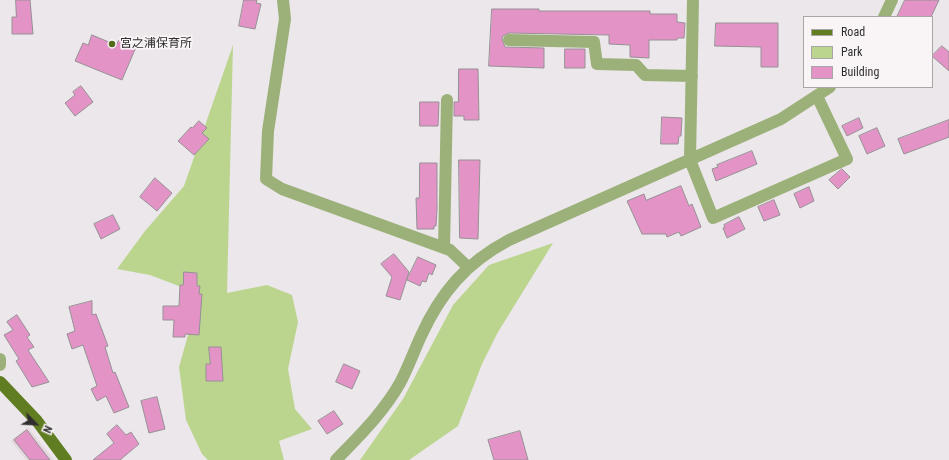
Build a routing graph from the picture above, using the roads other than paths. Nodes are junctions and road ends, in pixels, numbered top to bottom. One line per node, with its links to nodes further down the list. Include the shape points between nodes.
1 (283, 0): 11 (street, via 285,19 268,131 266,179 282,189)
2 (693, 0): 6 (street)
3 (892, 0): 4 (street)
4 (884, 16)
5 (509, 40): 6 (street, via 594,42 598,64 636,65 645,75)
6 (692, 76): 10 (street)
7 (829, 88): 8 (street)
8 (817, 96): 10 (street, via 781,119); 10 (street, via 847,158 713,218)
9 (447, 100): 11 (street)
10 (690, 160): 12 (street, via 509,240 486,252)
11 (444, 248): 12 (street, via 450,250)
12 (468, 267): 17 (street, via 449,287 431,315 400,383 382,410)
13 (0, 358): 14 (street)
14 (0, 364)
15 (0, 382): 16 (main road, via 37,421)
16 (66, 460)
17 (336, 460)

